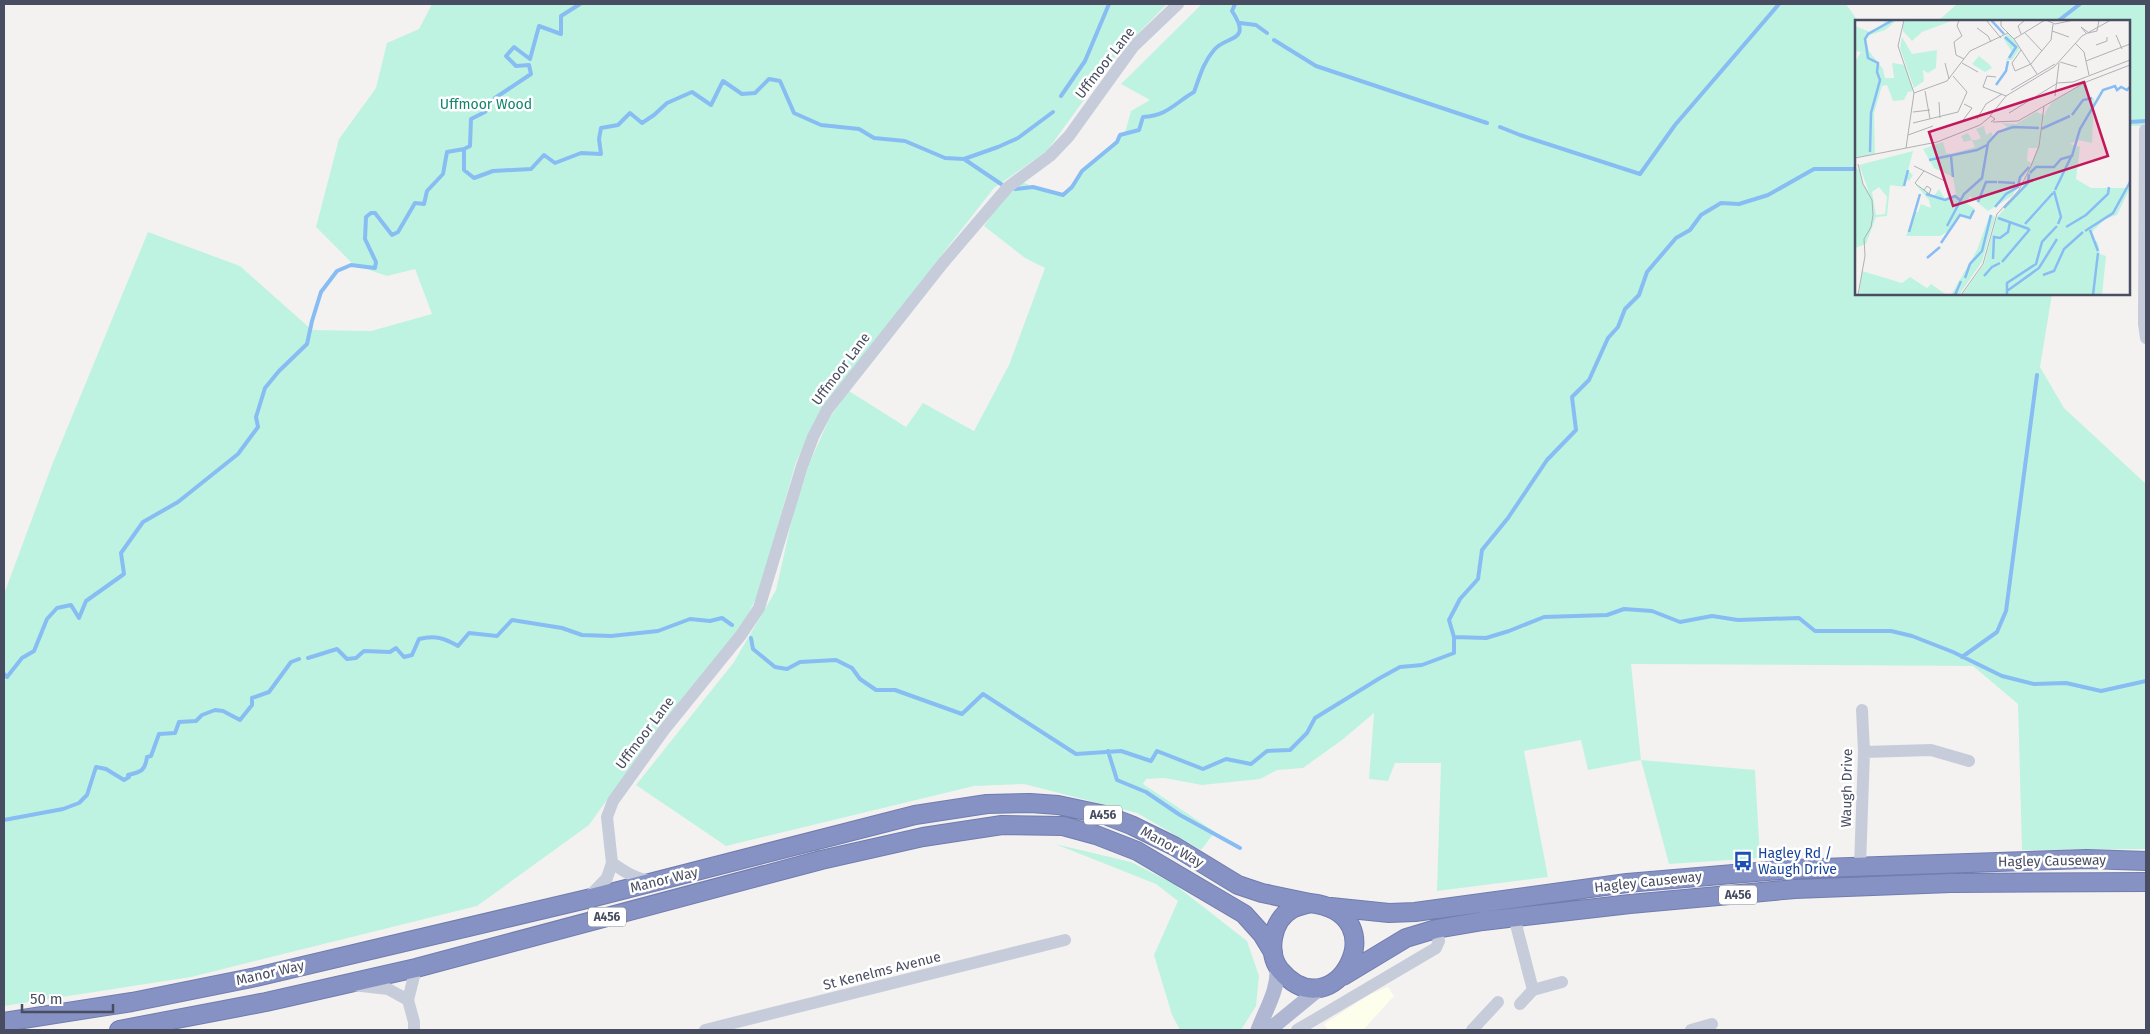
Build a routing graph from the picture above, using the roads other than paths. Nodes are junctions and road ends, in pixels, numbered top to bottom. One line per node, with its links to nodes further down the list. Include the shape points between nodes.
1 (1178, 4): 8 (street, Uffmoor Lane, via 1133,46 1069,136 1050,156 1008,187 943,263 827,410 802,466 759,608 742,635 664,730 613,801 607,817)
2 (2145, 130): 3 (street)
3 (2146, 338)
4 (1862, 710): 5 (street, Waugh Drive)
5 (1864, 752): 6 (street, via 1931,750); 9 (street, Waugh Drive)
6 (1969, 761)
7 (2146, 861): 9 (highway, Hagley Causeway / A456, via 2086,859)
8 (612, 863): 10 (street, via 628,874); 12 (street, via 607,878)
9 (1860, 866): 14 (highway, Hagley Causeway / A456, via 1627,883 1415,912 1389,913)
10 (657, 882): 12 (highway, Manor Way / A456); 13 (highway, Manor Way / A456, via 915,816 987,804 1030,802 1105,815 1174,846 1238,885)
11 (2146, 882): 15 (highway, Hagley Causeway / A456, via 1950,882 1795,889)
12 (587, 899): 28 (highway, Manor Way / A456, via 237,980 132,1002)
13 (1310, 903): 14 (highway, A456); 18 (highway, via 1292,909 1282,917 1274,932)
14 (1331, 907): 20 (highway, via 1354,935 1356,948 1352,964)
15 (1514, 917): 16 (highway, Hagley Causeway / A456); 24 (street)
16 (1436, 928): 20 (highway, Hagley Causeway / A456, via 1406,938); 35 (street, via 1439,941 1436,948)
17 (1065, 940): 32 (street, St Kenelms Avenue)
18 (1275, 959): 19 (highway, Manor Way / A456, via 1262,934 1244,914 1137,851 1063,826 1002,824 821,860); 23 (highway, A456, via 1289,981 1300,988); 33 (main road, via 1278,977)
19 (416, 968): 22 (highway, Manor Way / A456); 25 (street)
20 (1344, 976): 23 (highway, A456)
21 (1562, 982): 24 (street)
22 (341, 984): 25 (street, via 388,990); 30 (highway, Manor Way / A456)
23 (1318, 990): 34 (main road)
24 (1533, 990): 27 (street)
25 (408, 1000): 31 (street)
26 (1498, 1002): 36 (street)
27 (1520, 1004)
28 (4, 1022)
29 (1712, 1024): 37 (street)
30 (119, 1030)
31 (414, 1030)
32 (705, 1030)
33 (1258, 1030)
34 (1268, 1030)
35 (1297, 1030)
36 (1472, 1030)
37 (1695, 1030)

